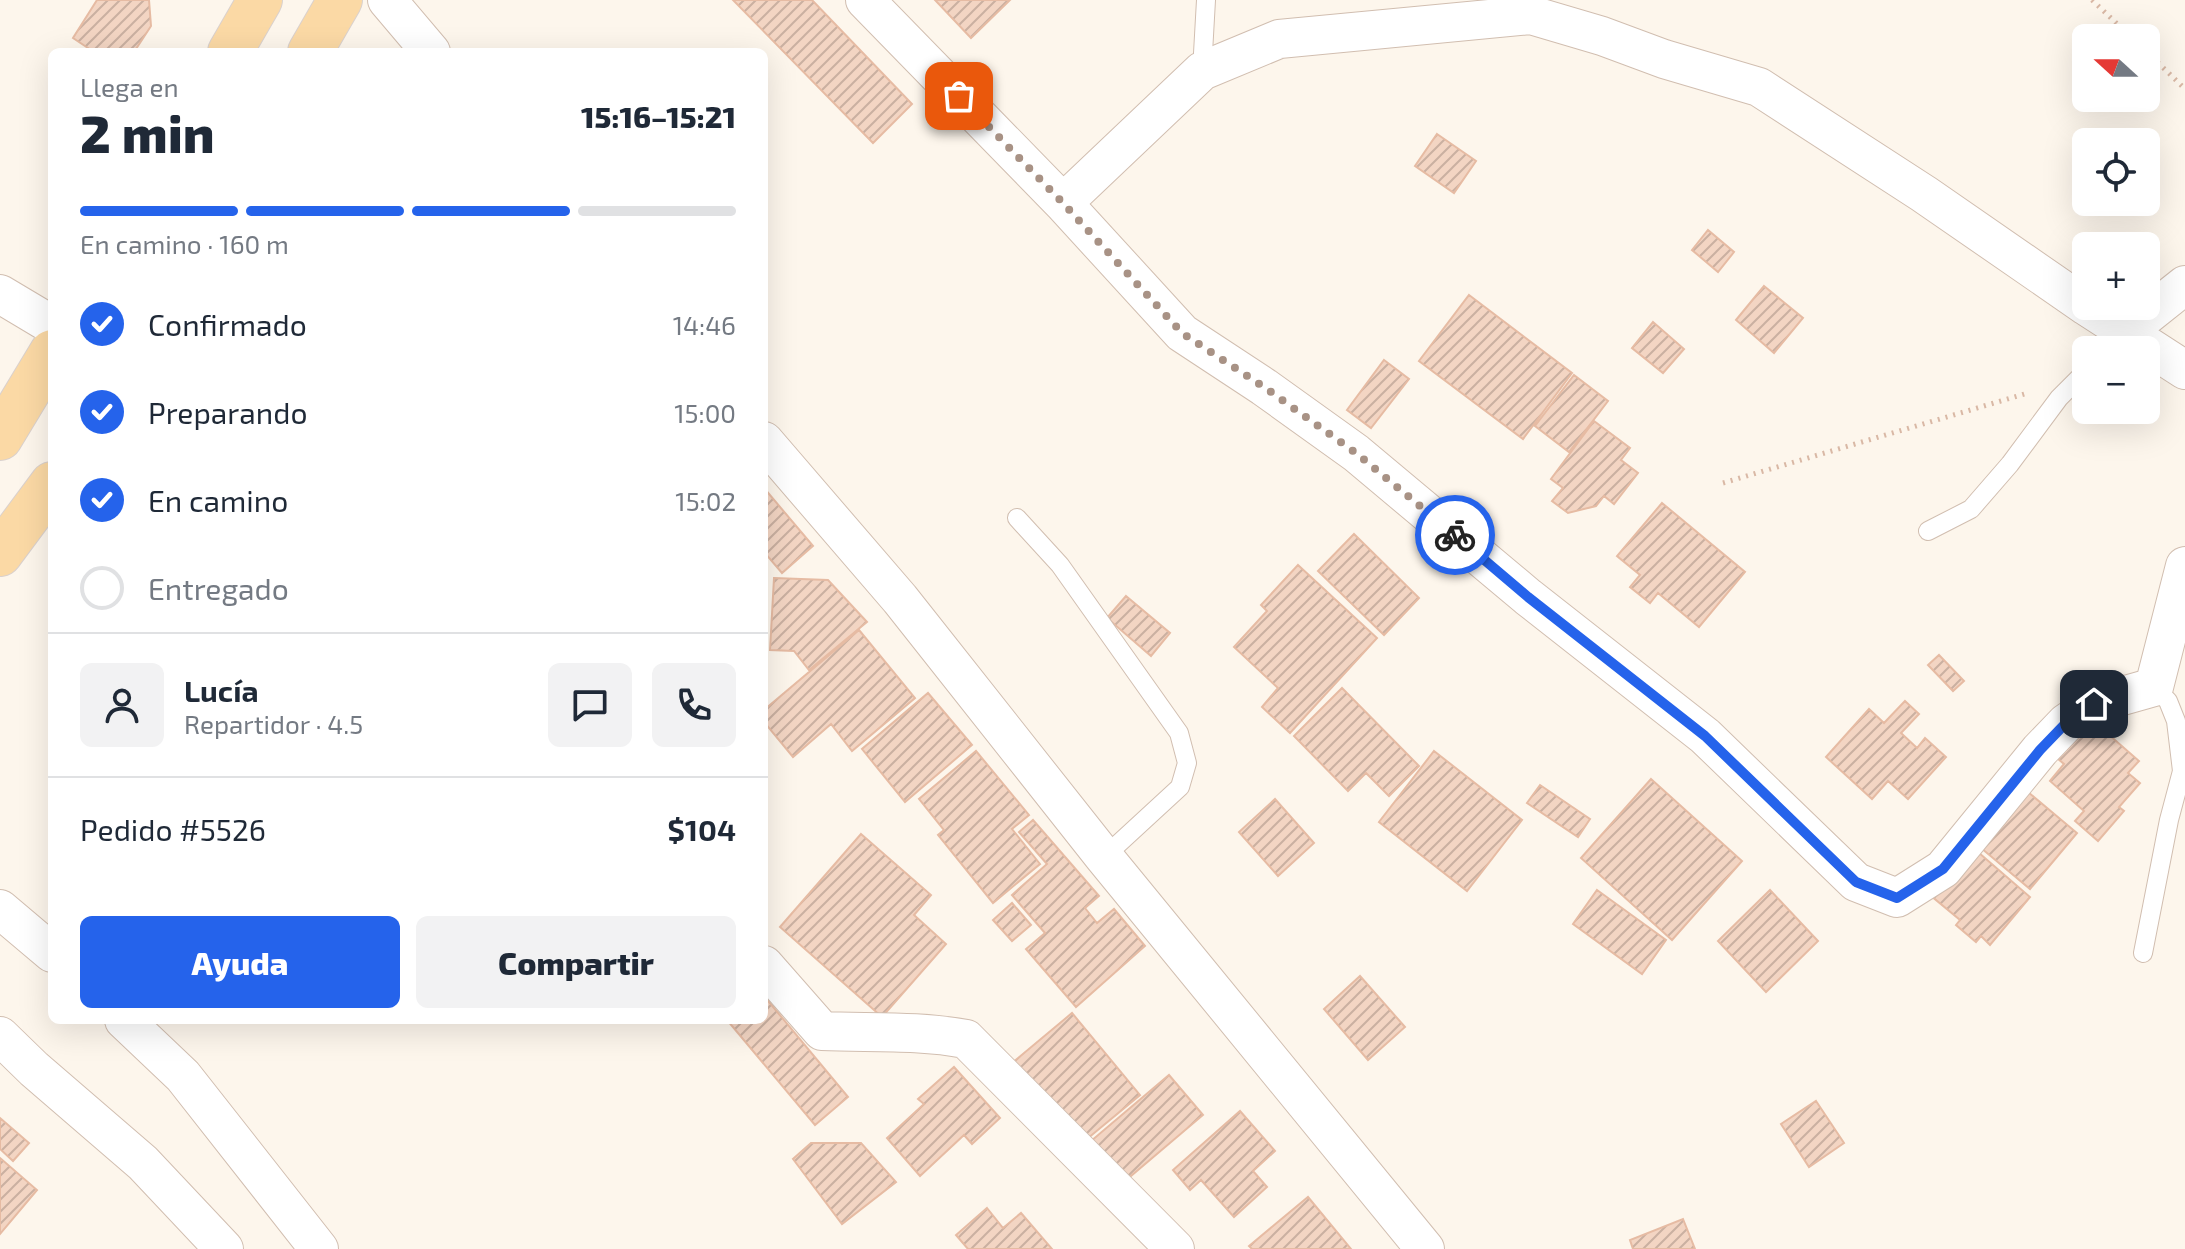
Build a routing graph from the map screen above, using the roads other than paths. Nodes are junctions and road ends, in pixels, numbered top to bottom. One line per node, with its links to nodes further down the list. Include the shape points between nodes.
1 (260, 0): 6 (main road)
2 (340, 0): 7 (main road)
3 (387, 0): 8 (street)
4 (865, 0): 10 (street)
5 (1206, 0): 9 (lane)
6 (232, 48)
7 (312, 48)
8 (428, 48)
9 (1202, 71): 10 (street); 14 (street, via 1279,39 1531,15 1759,87 1924,194)
10 (1063, 203): 27 (street, via 1182,333 1356,453 1705,736 1856,882 1897,898 1943,869 2066,723 2094,704)
11 (2185, 285): 15 (street)
12 (0, 294): 13 (street)
13 (48, 323)
14 (2110, 336)
15 (2123, 336)
16 (48, 359): 20 (main road)
17 (2160, 359): 18 (street)
18 (2185, 370)
19 (2072, 385): 24 (lane, via 1971,509)
20 (0, 438)
21 (768, 446): 28 (street, via 900,599)
22 (48, 489): 25 (main road)
23 (1017, 518): 28 (lane, via 1060,565 1179,733 1187,763 1180,787)
24 (1928, 531)
25 (0, 554)
26 (2185, 566): 27 (street)
27 (2154, 687): 31 (lane, via 2168,701 2176,721 2182,771)
28 (1104, 857): 38 (street)
29 (0, 909): 30 (street)
30 (48, 950)
31 (2143, 953)
32 (768, 970): 37 (street, via 822,1031 935,1033 966,1039)
33 (128, 1024): 36 (street, via 183,1076)
34 (0, 1036): 35 (street, via 143,1163)
35 (224, 1249)
36 (319, 1249)
37 (1175, 1249)
38 (1425, 1249)

